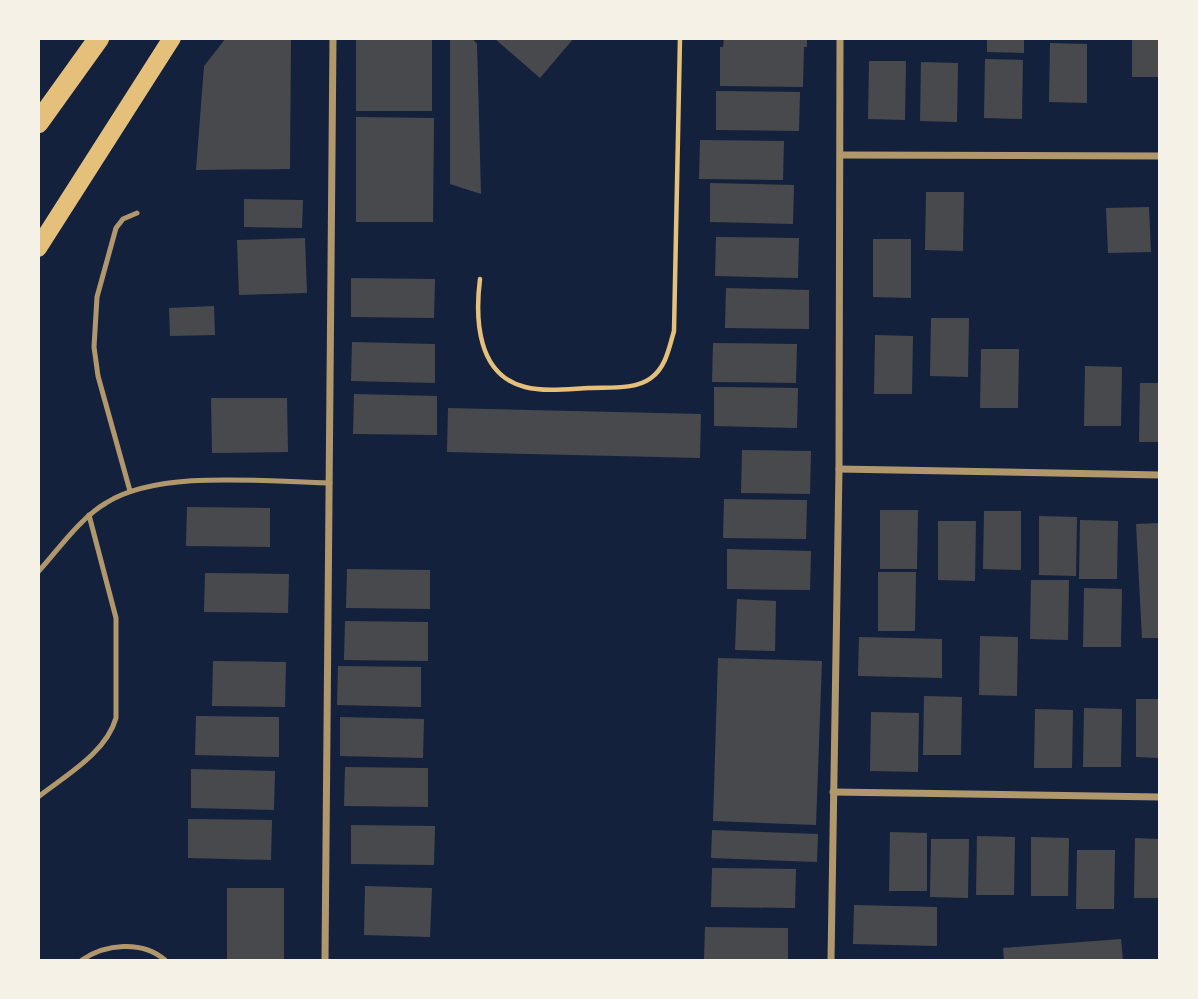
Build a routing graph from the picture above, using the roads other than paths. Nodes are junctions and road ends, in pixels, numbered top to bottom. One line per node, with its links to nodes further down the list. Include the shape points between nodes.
1 (99, 38): 5 (highway)
2 (172, 38): 9 (main road)
3 (333, 38): 12 (street)
4 (840, 38): 6 (street)
5 (38, 123)
6 (841, 155): 7 (street); 10 (street)
7 (1160, 156)
8 (137, 213): 13 (lane, via 116,228 93,320 98,376)
9 (38, 248)
10 (839, 469): 11 (street); 16 (street)
11 (1160, 475)
12 (330, 483): 13 (lane, via 167,482); 21 (street)
13 (130, 491): 14 (lane)
14 (89, 515): 15 (lane); 17 (lane, via 116,618 116,718 102,747)
15 (38, 572)
16 (833, 792): 18 (street); 22 (street)
17 (38, 797)
18 (1160, 797)
19 (82, 961): 20 (lane, via 127,946)
20 (165, 961)
21 (325, 961)
22 (831, 961)

